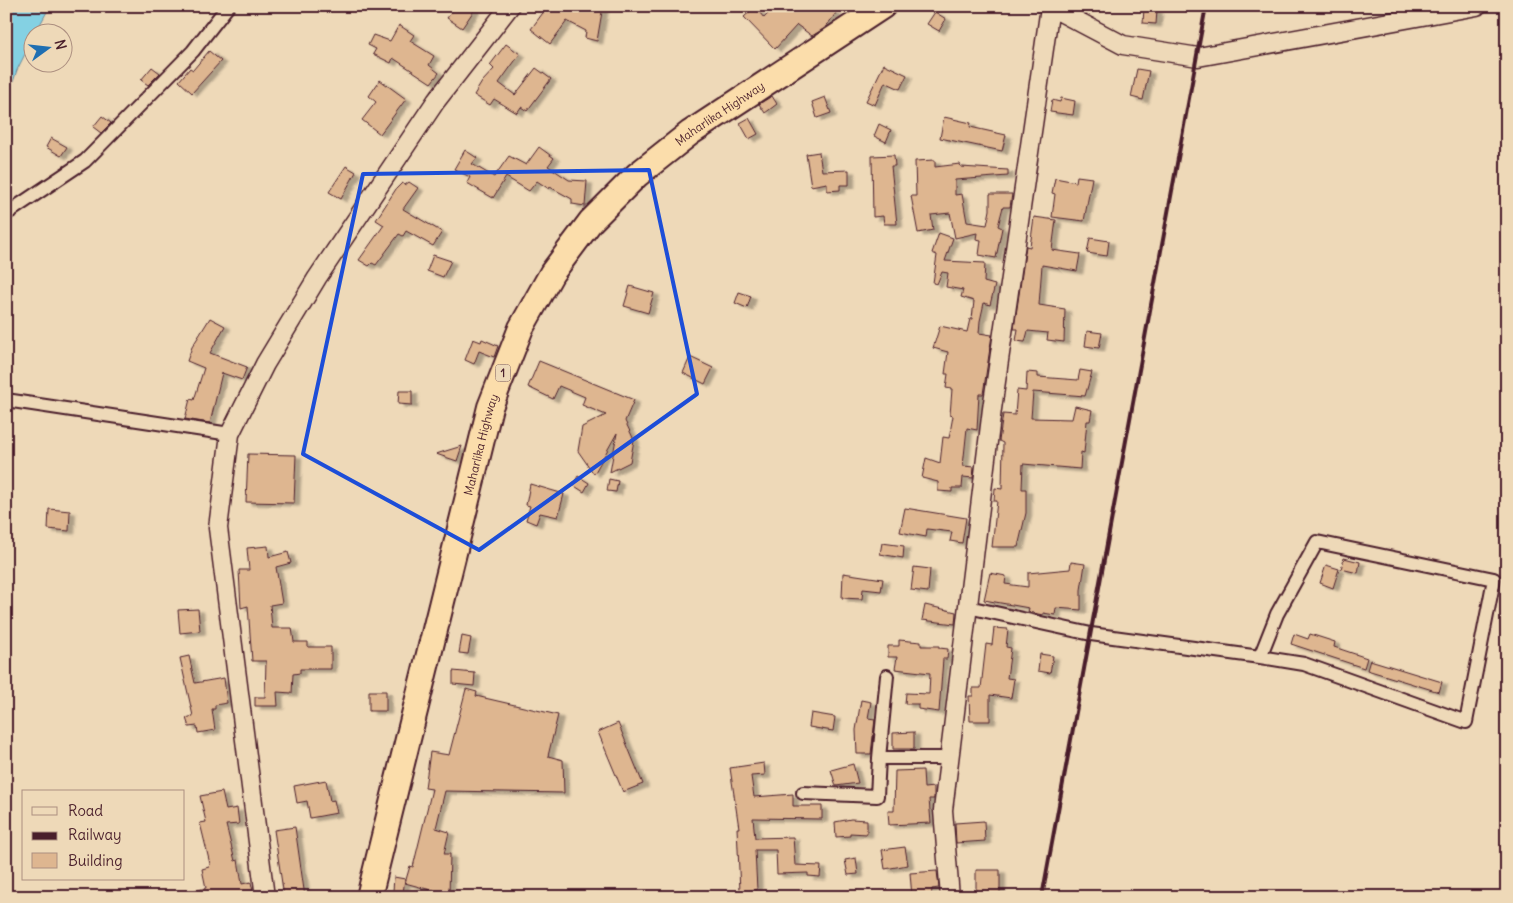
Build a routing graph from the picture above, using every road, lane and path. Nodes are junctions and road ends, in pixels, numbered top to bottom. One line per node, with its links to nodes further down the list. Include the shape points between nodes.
1 (228, 6): 6 (street, via 193,51 86,161)
2 (510, 6): 8 (street, via 436,101 317,278 264,364)
3 (883, 6): 16 (highway, Maharlika Highway / 1, via 690,133 637,175 591,221 552,272 521,328 490,407)
4 (1050, 6): 5 (street, via 1122,45 1198,57); 9 (street, via 992,409)
5 (1477, 6)
6 (6, 214)
7 (6, 400): 8 (street)
8 (230, 434): 15 (street, via 218,528)
9 (968, 607): 10 (street, via 1091,634); 13 (street)
10 (1260, 657): 10 (street, via 1277,614 1317,542 1494,579 1466,722 1304,664)
11 (887, 676): 12 (street)
12 (879, 758): 13 (street); 14 (street, via 877,796)
13 (950, 758): 17 (street, via 943,810)
14 (804, 793)
15 (266, 897)
16 (368, 897)
17 (950, 897)

